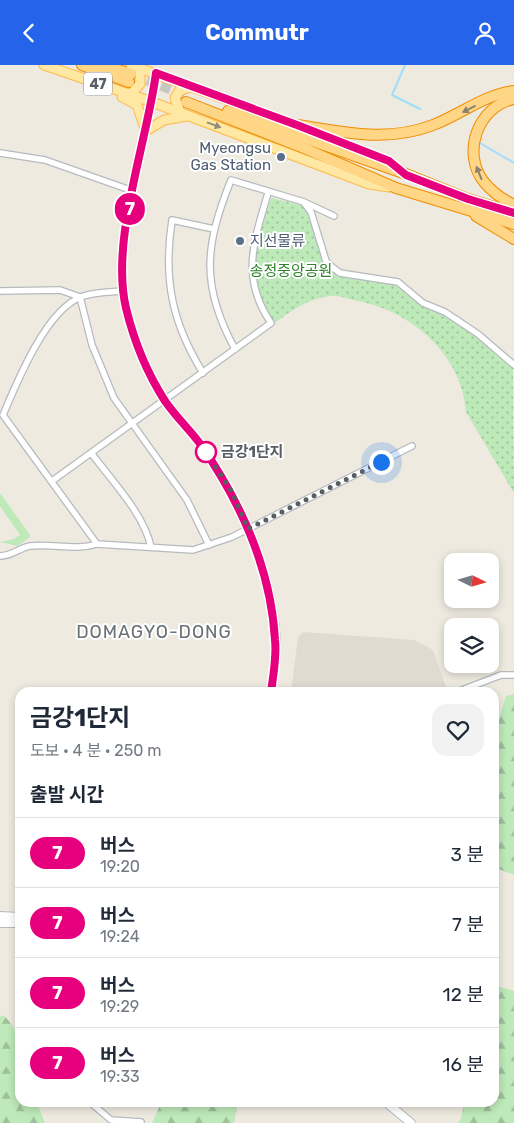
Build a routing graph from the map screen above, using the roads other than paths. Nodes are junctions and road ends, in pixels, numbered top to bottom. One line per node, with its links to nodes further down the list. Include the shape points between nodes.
1 (44, 65): 6 (main road, 47)
2 (82, 65): 7 (highway, 47)
3 (103, 65): 7 (highway, 47)
4 (140, 68): 5 (main road, 47); 7 (main road, 47); 9 (main road, via 140,84)
5 (157, 69): 10 (main road, 47); 12 (street)
6 (66, 73): 9 (main road, 47); 15 (main road, via 83,83 130,100 139,109)
7 (130, 74)
8 (514, 91): 14 (highway, one-way to 14, via 488,99 432,125 400,133 376,136)
9 (130, 95): 12 (main road, 47)
10 (189, 95): 13 (main road, via 179,91 176,98); 14 (main road, 47); 17 (highway, 47); 18 (highway, 47)
11 (514, 99): 22 (highway, one-way to 11, via 500,198 483,181 474,160 473,139 491,110)
12 (152, 102): 13 (main road, 47); 15 (street)
13 (183, 114): 15 (main road); 18 (main road, 47, one-way to 18, via 369,184)
14 (297, 125): 17 (main road, 47, via 389,161)
15 (146, 131): 19 (street)
16 (0, 153): 19 (street, via 44,160)
17 (406, 175): 24 (highway, 47)
18 (396, 188): 23 (highway, 47)
19 (133, 191): 30 (street, via 124,241)
20 (268, 193): 21 (street); 27 (street, via 231,180); 32 (street, via 255,239 251,269 256,294 270,323)
21 (304, 203): 25 (street); 33 (street, via 311,212 326,261 332,267 340,273 398,282 423,303 445,312 478,334)
22 (514, 205)
23 (462, 208): 26 (highway, 47); 28 (highway)
24 (514, 213)
25 (334, 216)
26 (514, 224)
27 (214, 229): 32 (street, via 210,251 211,286 221,321); 34 (street, via 172,221 168,256 171,293 181,334)
28 (514, 239)
29 (0, 291): 31 (street, via 60,290)
30 (123, 291): 31 (street); 35 (street, via 136,342)
31 (80, 297): 36 (street, via 100,370); 39 (street, via 62,310 34,347 3,415)
32 (235, 349): 34 (street)
33 (514, 365)
34 (203, 373): 35 (street)
35 (165, 401): 36 (street); 40 (street, via 200,443 232,492)
36 (132, 426): 38 (street); 42 (street, via 187,501)
37 (412, 446): 40 (street)
38 (92, 454): 39 (street); 43 (street, via 140,520)
39 (50, 479): 41 (street)
40 (248, 529): 42 (street); 46 (street, via 263,569 276,640)
41 (97, 544): 43 (street); 44 (street, via 85,548 28,546 9,556)
42 (208, 545): 43 (street, via 193,550)
43 (152, 547)
44 (0, 556)
45 (514, 675): 47 (street, via 501,675)
46 (272, 687)
47 (470, 687)
48 (0, 917): 49 (street)
49 (15, 917)
50 (0, 923): 51 (street)
51 (15, 923)
52 (96, 1107): 54 (street, via 111,1120)
53 (392, 1107): 55 (street)
54 (141, 1123)
55 (411, 1123)

